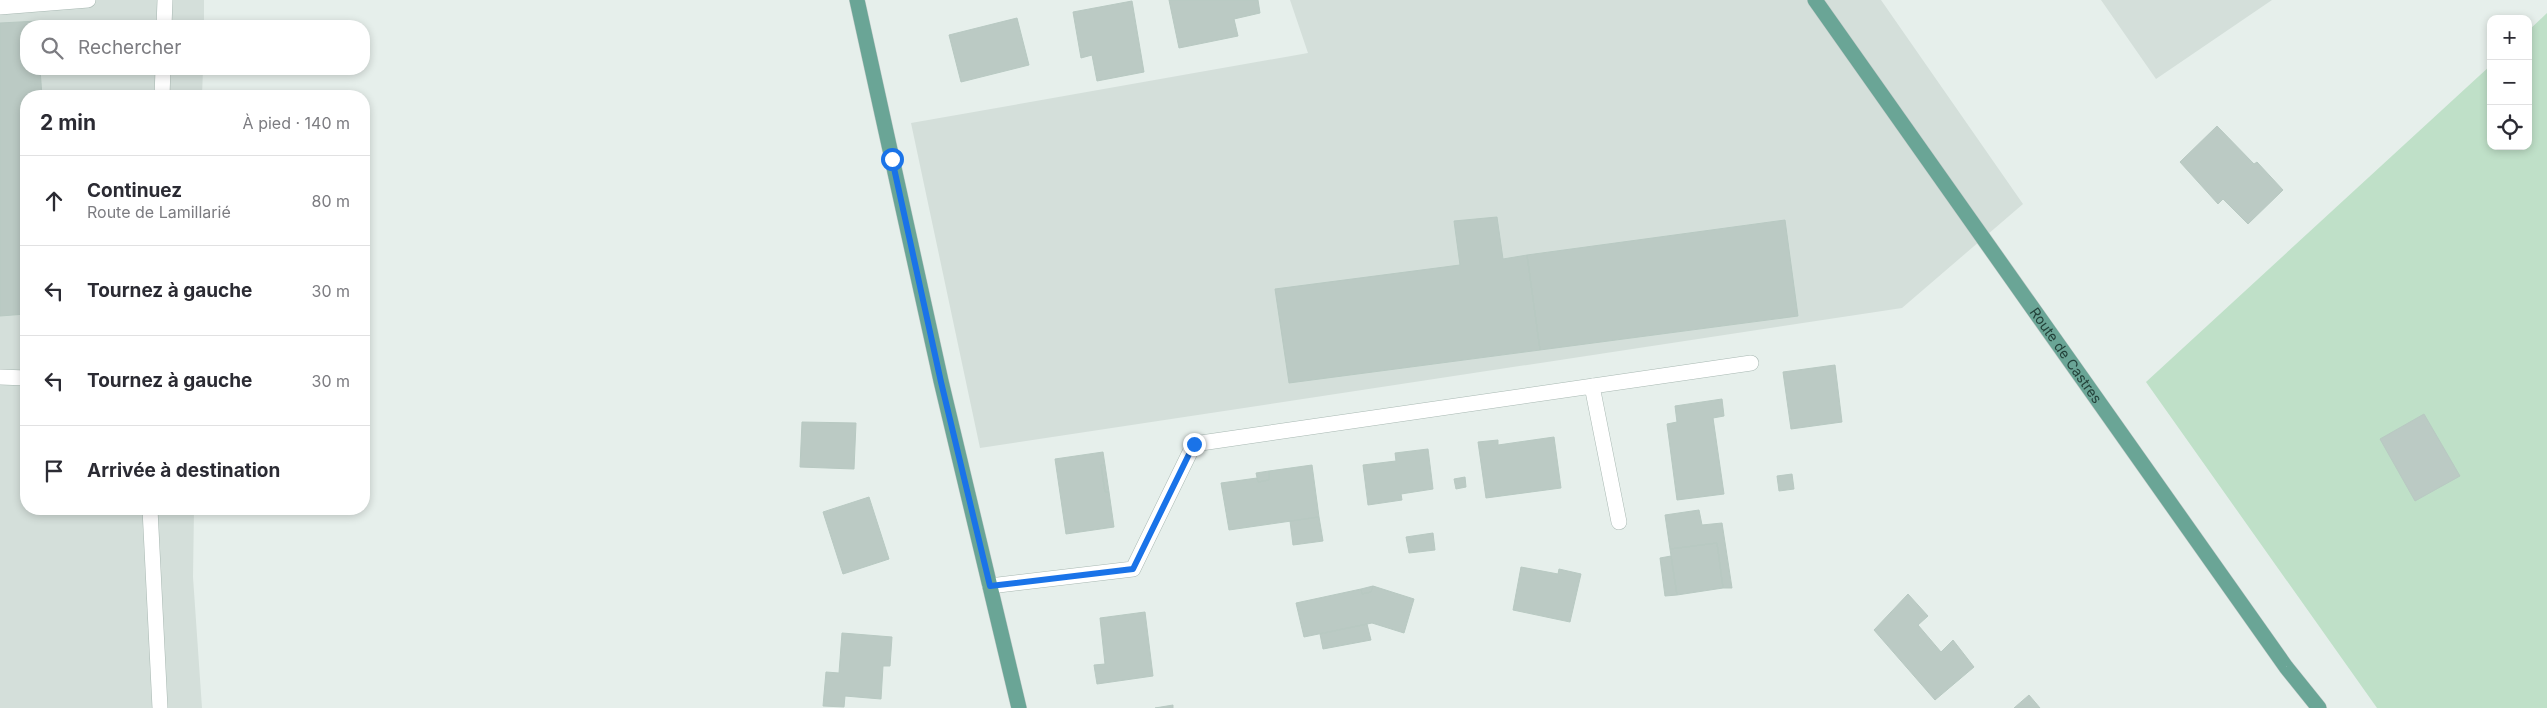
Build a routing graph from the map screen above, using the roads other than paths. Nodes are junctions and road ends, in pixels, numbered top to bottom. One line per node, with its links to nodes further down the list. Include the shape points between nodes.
1 (88, 0): 5 (street)
2 (165, 0): 6 (street)
3 (857, 0): 15 (main road, via 941,382)
4 (1815, 0): 18 (main road, Route de Castres, via 2286,667)
5 (0, 8)
6 (164, 20)
7 (163, 75): 8 (street)
8 (162, 90)
9 (1751, 364): 12 (street)
10 (0, 377): 11 (street)
11 (20, 378)
12 (1592, 386): 14 (street); 15 (street, via 1194,444 1133,569)
13 (150, 515): 16 (street)
14 (1619, 522)
15 (990, 586): 17 (main road)
16 (160, 708)
17 (1019, 708)
18 (2319, 708)

